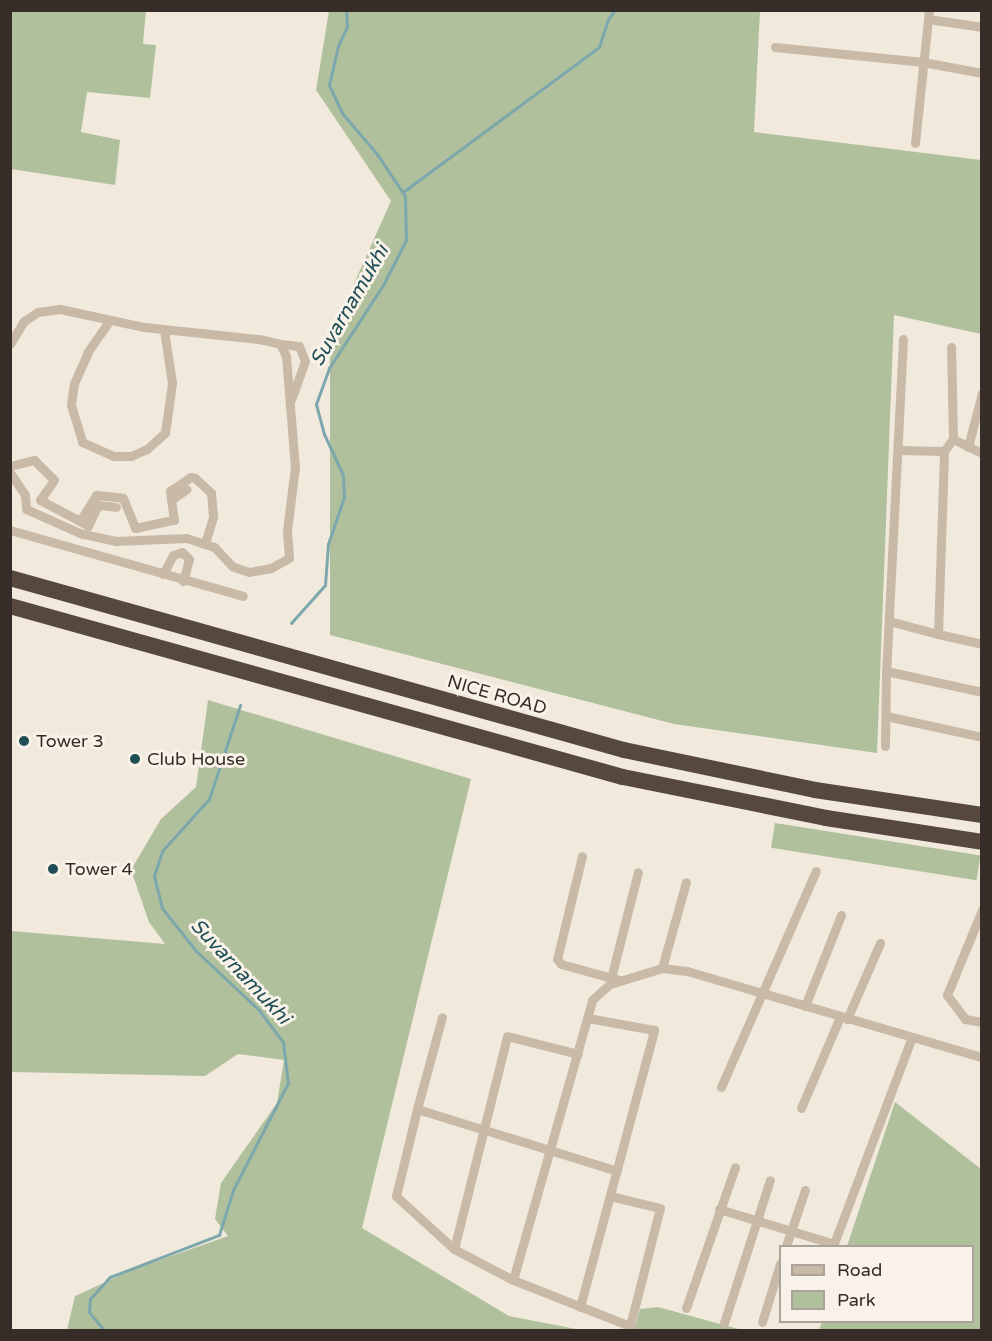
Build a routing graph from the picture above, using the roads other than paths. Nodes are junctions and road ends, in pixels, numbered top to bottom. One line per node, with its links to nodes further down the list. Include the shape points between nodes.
1 (928, 14): 2 (street); 4 (street)
2 (981, 27)
3 (775, 47): 4 (street)
4 (923, 62): 5 (street); 6 (street)
5 (981, 74)
6 (915, 143)
7 (110, 320): 8 (street); 8 (street, via 88,352 74,383 71,405 82,442 113,456 131,456 147,449 165,433 172,383); 10 (street, via 60,309 38,312 24,321)
8 (164, 330): 11 (street, via 259,339)
9 (903, 339): 17 (street)
10 (10, 344)
11 (280, 345): 14 (street, via 286,356); 14 (street, via 299,346 305,361)
12 (951, 347): 15 (street)
13 (981, 393): 16 (street)
14 (289, 405): 28 (street, via 295,467 287,530 289,558 271,568 249,572 232,566)
15 (952, 439): 16 (street); 18 (street)
16 (968, 447): 19 (street)
17 (898, 450): 18 (street); 35 (street)
18 (944, 451): 36 (street)
19 (981, 453)
20 (10, 465): 25 (street, via 34,460 54,480 40,500)
21 (10, 474): 27 (street, via 25,495 26,509 82,534 116,541)
22 (187, 489): 23 (street)
23 (171, 500): 25 (street, via 174,520 135,528 123,498 96,495); 28 (street, via 172,488 191,477 211,493 213,517)
24 (116, 507): 25 (street, via 98,506 88,526)
25 (80, 521)
26 (10, 530): 30 (street)
27 (186, 538): 28 (street); 29 (street)
28 (206, 544)
29 (182, 552): 30 (street, via 173,555); 32 (street, via 189,559)
30 (163, 574): 32 (street)
31 (10, 578): 43 (highway, NICE ROAD, via 624,750 815,790)
32 (183, 581): 33 (street)
33 (243, 596)
34 (10, 606): 44 (highway, via 623,777 826,818)
35 (889, 621): 36 (street); 38 (street)
36 (938, 634): 37 (street)
37 (981, 644)
38 (886, 671): 39 (street); 40 (street)
39 (981, 692)
40 (886, 716): 41 (street); 42 (street)
41 (981, 737)
42 (885, 746)
43 (981, 815)
44 (981, 842)
45 (582, 856): 53 (street, via 557,959 561,964)
46 (816, 871): 54 (street)
47 (638, 872): 53 (street)
48 (686, 882): 52 (street)
49 (981, 910): 59 (street, via 947,995 965,1019)
50 (841, 915): 55 (street)
51 (880, 943): 58 (street)
52 (663, 968): 53 (street); 54 (street)
53 (615, 979): 57 (street, via 592,1000)
54 (763, 992): 55 (street); 63 (street)
55 (805, 1006): 58 (street)
56 (442, 1017): 65 (street)
57 (588, 1018): 61 (street); 69 (street, via 654,1030)
58 (844, 1018): 60 (street); 64 (street)
59 (981, 1022)
60 (912, 1038): 62 (street); 77 (street)
61 (578, 1054): 66 (street, via 507,1036); 67 (street)
62 (981, 1057)
63 (721, 1087)
64 (801, 1108)
65 (417, 1109): 66 (street); 78 (street, via 396,1196)
66 (483, 1130): 67 (street); 78 (street)
67 (551, 1152): 69 (street); 80 (street)
68 (735, 1167): 73 (street)
69 (617, 1171): 72 (street)
70 (770, 1180): 74 (street)
71 (806, 1190): 75 (street)
72 (610, 1196): 81 (street); 81 (street, via 660,1208 630,1326)
73 (719, 1209): 74 (street); 82 (street)
74 (758, 1221): 75 (street); 84 (street)
75 (791, 1231): 76 (street); 77 (street)
76 (786, 1245)
77 (834, 1245)
78 (454, 1249): 80 (street)
79 (779, 1267): 83 (street)
80 (513, 1280): 81 (street)
81 (580, 1307)
82 (686, 1308)
83 (762, 1322)
84 (724, 1323)

